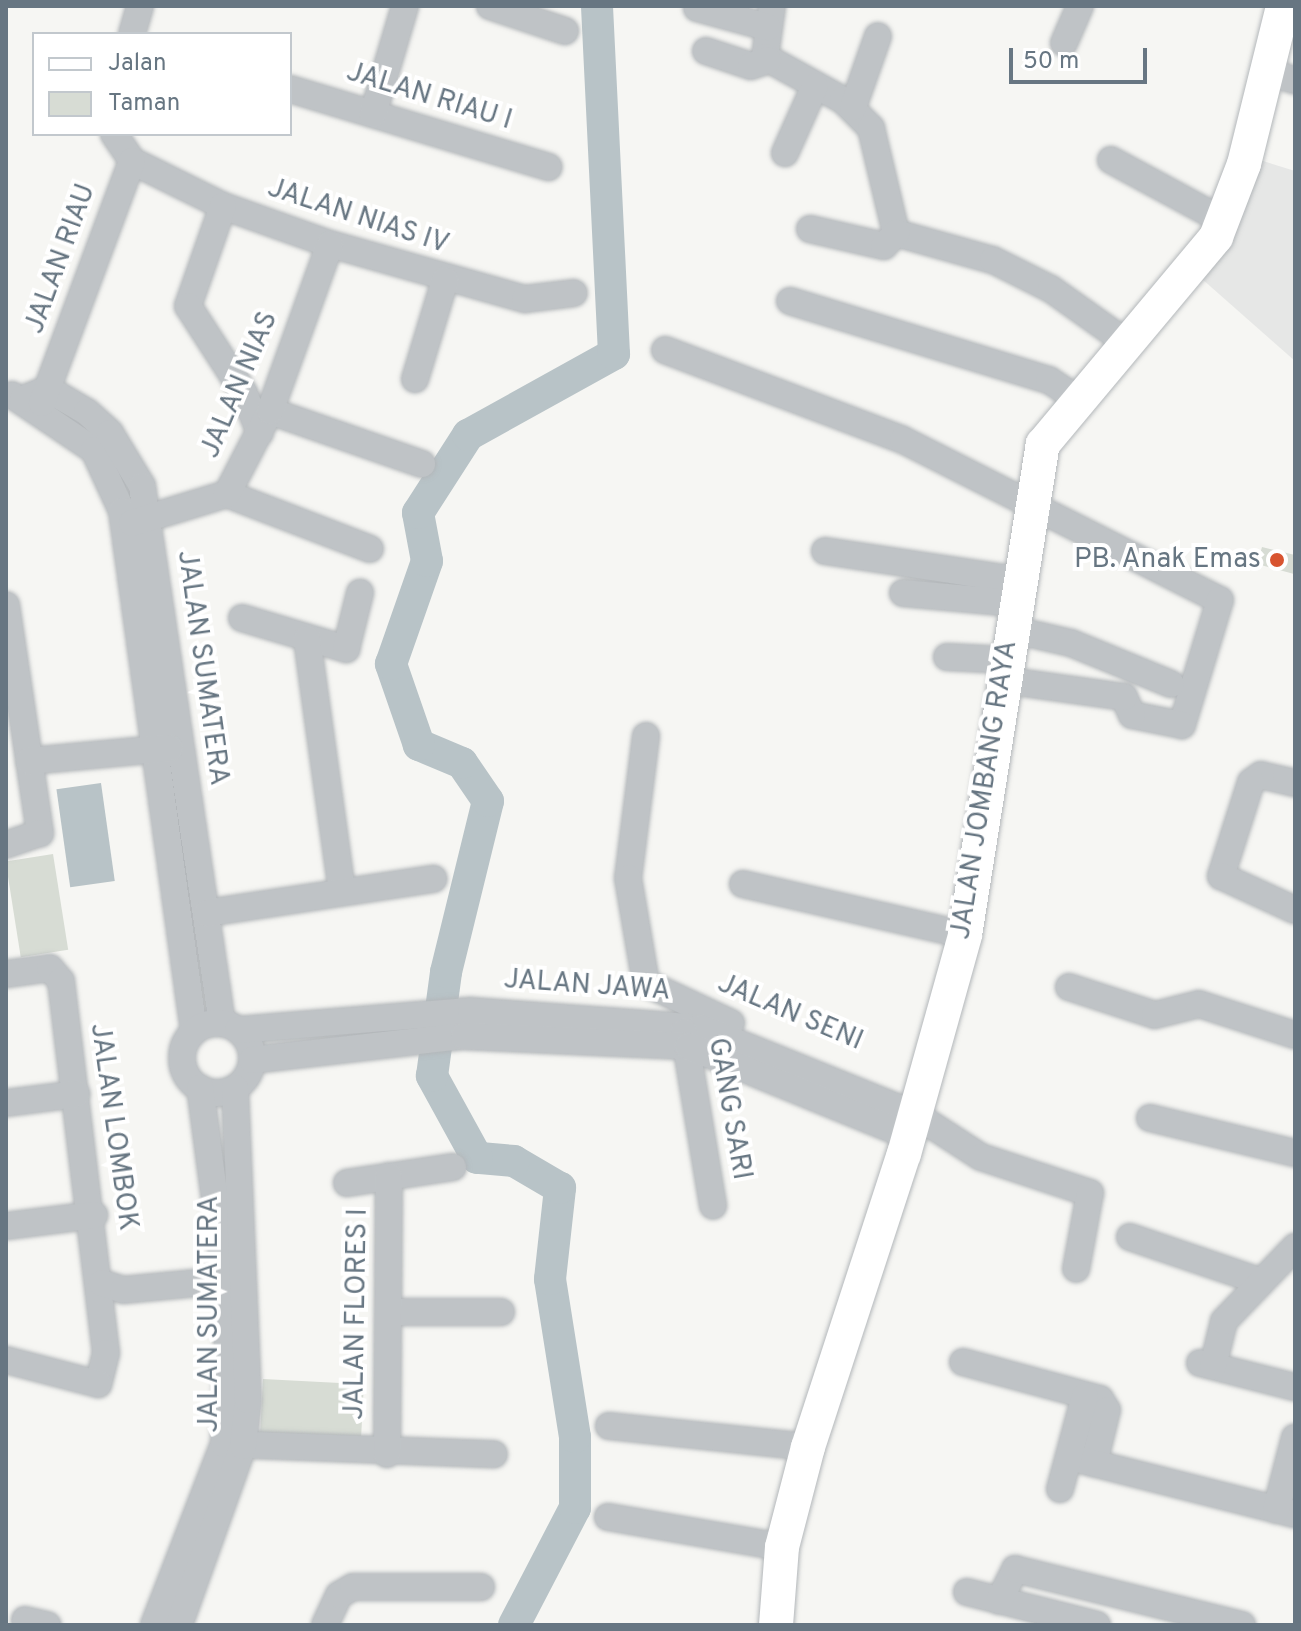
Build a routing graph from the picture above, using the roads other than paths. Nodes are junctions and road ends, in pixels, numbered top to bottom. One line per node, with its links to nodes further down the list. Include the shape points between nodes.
1 (140, 6): 9 (street)
2 (405, 6): 18 (street)
3 (490, 6): 8 (street)
4 (1080, 6): 11 (street)
5 (1283, 6): 14 (main road, JALAN JOMBANG RAYA)
6 (697, 8): 7 (street)
7 (769, 16): 13 (street)
8 (565, 31)
9 (133, 32)
10 (878, 36): 17 (street)
11 (1064, 43)
12 (706, 51): 13 (street, via 751,66)
13 (768, 60): 15 (street)
14 (1281, 76): 25 (main road, JALAN JOMBANG RAYA)
15 (815, 86): 17 (street); 20 (street)
16 (292, 90): 18 (street, JALAN RIAU I)
17 (853, 107): 27 (street, via 880,151)
18 (373, 114): 23 (street, JALAN RIAU I)
19 (115, 136): 22 (street, JALAN RIAU)
20 (785, 153)
21 (1111, 160): 25 (street)
22 (132, 161): 24 (street, JALAN NIAS IV); 35 (street, JALAN RIAU)
23 (549, 167)
24 (223, 206): 28 (street, JALAN NIAS IV); 37 (street, via 188,306)
25 (1224, 221): 32 (main road, JALAN JOMBANG RAYA, via 1197,265)
26 (810, 229): 27 (street, via 884,246)
27 (896, 233): 32 (street, via 993,260 1051,289)
28 (330, 244): 29 (street, JALAN NIAS IV); 37 (street, JALAN NIAS)
29 (445, 280): 30 (street, JALAN NIAS IV, via 525,299); 34 (street)
30 (574, 293)
31 (790, 301): 36 (street, via 1049,380)
32 (1127, 343): 36 (main road, JALAN JOMBANG RAYA)
33 (665, 350): 40 (street, via 903,440)
34 (415, 379)
35 (29, 398): 41 (street, JALAN SUMATERA, via 94,450)
36 (1076, 398): 40 (main road, JALAN JOMBANG RAYA, via 1043,444)
37 (265, 422): 38 (street); 39 (street, JALAN NIAS)
38 (422, 464)
39 (227, 494): 41 (street, JALAN NIAS); 42 (street)
40 (1029, 499): 48 (main road, JALAN JOMBANG RAYA); 54 (street, via 1220,600 1185,723 1136,716 1124,697)
41 (136, 522): 57 (street, JALAN SUMATERA); 58 (street, JALAN SUMATERA)
42 (370, 549)
43 (825, 551): 48 (street)
44 (360, 593): 50 (street, via 349,648)
45 (903, 593): 48 (street)
46 (6, 605): 49 (street)
47 (242, 618): 50 (street)
48 (1009, 631): 51 (street); 52 (street); 54 (street); 67 (main road, JALAN JOMBANG RAYA)
49 (7, 635): 55 (street)
50 (307, 639): 64 (street)
51 (947, 657)
52 (1098, 657): 53 (street); 54 (street)
53 (1171, 684)
54 (1093, 692)
55 (12, 717): 59 (street)
56 (646, 736): 80 (street, JALAN SENI, via 628,878 646,983)
57 (181, 747): 58 (street); 66 (street, JALAN SUMATERA)
58 (154, 750): 59 (street); 72 (street, JALAN SUMATERA)
59 (29, 761): 61 (street, via 40,833)
60 (1295, 783): 65 (street, via 1269,775 1251,782 1221,876)
61 (6, 845)
62 (433, 879): 64 (street)
63 (743, 884): 67 (street)
64 (342, 892): 66 (street)
65 (1295, 910)
66 (207, 913): 71 (street, JALAN SUMATERA)
67 (965, 935): 80 (main road, JALAN JOMBANG RAYA)
68 (6, 974): 78 (street, JALAN LOMBOK, via 50,968 61,981)
69 (1069, 987): 74 (street, via 1155,1015 1199,1004)
70 (427, 1025): 71 (street, JALAN JAWA); 73 (street, JALAN JAWA); 75 (street, JALAN JAWA)
71 (230, 1027): 72 (street); 75 (street)
72 (194, 1031): 76 (street, via 182,1056)
73 (684, 1035): 80 (street, JALAN JAWA); 86 (street, GANG SARI)
74 (1295, 1035)
75 (252, 1060): 77 (street)
76 (200, 1088): 77 (street); 92 (street, JALAN SUMATERA)
77 (235, 1088): 92 (street, JALAN SUMATERA)
78 (76, 1094): 79 (street); 87 (street, JALAN LOMBOK)
79 (6, 1103)
80 (915, 1117): 91 (street, via 981,1157 1090,1193); 103 (main road, JALAN JOMBANG RAYA)
81 (1150, 1118): 82 (street)
82 (1295, 1153)
83 (453, 1167): 84 (street, JALAN FLORES I)
84 (389, 1176): 85 (street, JALAN FLORES I); 95 (street, JALAN FLORES I)
85 (347, 1183)
86 (713, 1206)
87 (94, 1215): 88 (street); 93 (street, JALAN LOMBOK)
88 (6, 1226)
89 (1130, 1237): 94 (street)
90 (1295, 1247): 94 (street)
91 (1076, 1269)
92 (227, 1271): 93 (street, JALAN LOMBOK, via 122,1273); 102 (street, JALAN SUMATERA)
93 (106, 1282): 97 (street, JALAN LOMBOK, via 101,1383)
94 (1262, 1282): 99 (street, via 1219,1330 1206,1364)
95 (391, 1312): 96 (street); 104 (street, JALAN FLORES I)
96 (501, 1312)
97 (6, 1360)
98 (963, 1362): 106 (street, via 1085,1396)
99 (1295, 1387)
100 (609, 1426): 103 (street)
101 (1295, 1437): 108 (street)
102 (233, 1445): 104 (street); 115 (street, JALAN SUMATERA); 116 (street, JALAN SUMATERA)
103 (808, 1447): 110 (main road, JALAN JOMBANG RAYA)
104 (387, 1454): 105 (street)
105 (494, 1454)
106 (1082, 1460): 107 (street); 108 (street)
107 (1060, 1489)
108 (1286, 1512)
109 (608, 1517): 110 (street)
110 (782, 1547): 118 (main road, JALAN JOMBANG RAYA)
111 (481, 1587): 117 (street, via 353,1587 339,1595)
112 (967, 1592): 114 (street)
113 (1116, 1594): 114 (street, via 1015,1569); 120 (street); 121 (street)
114 (999, 1601): 119 (street)
115 (154, 1625)
116 (179, 1625)
117 (325, 1625)
118 (776, 1625)
119 (1097, 1625)
120 (1108, 1625)
121 (1242, 1625)

